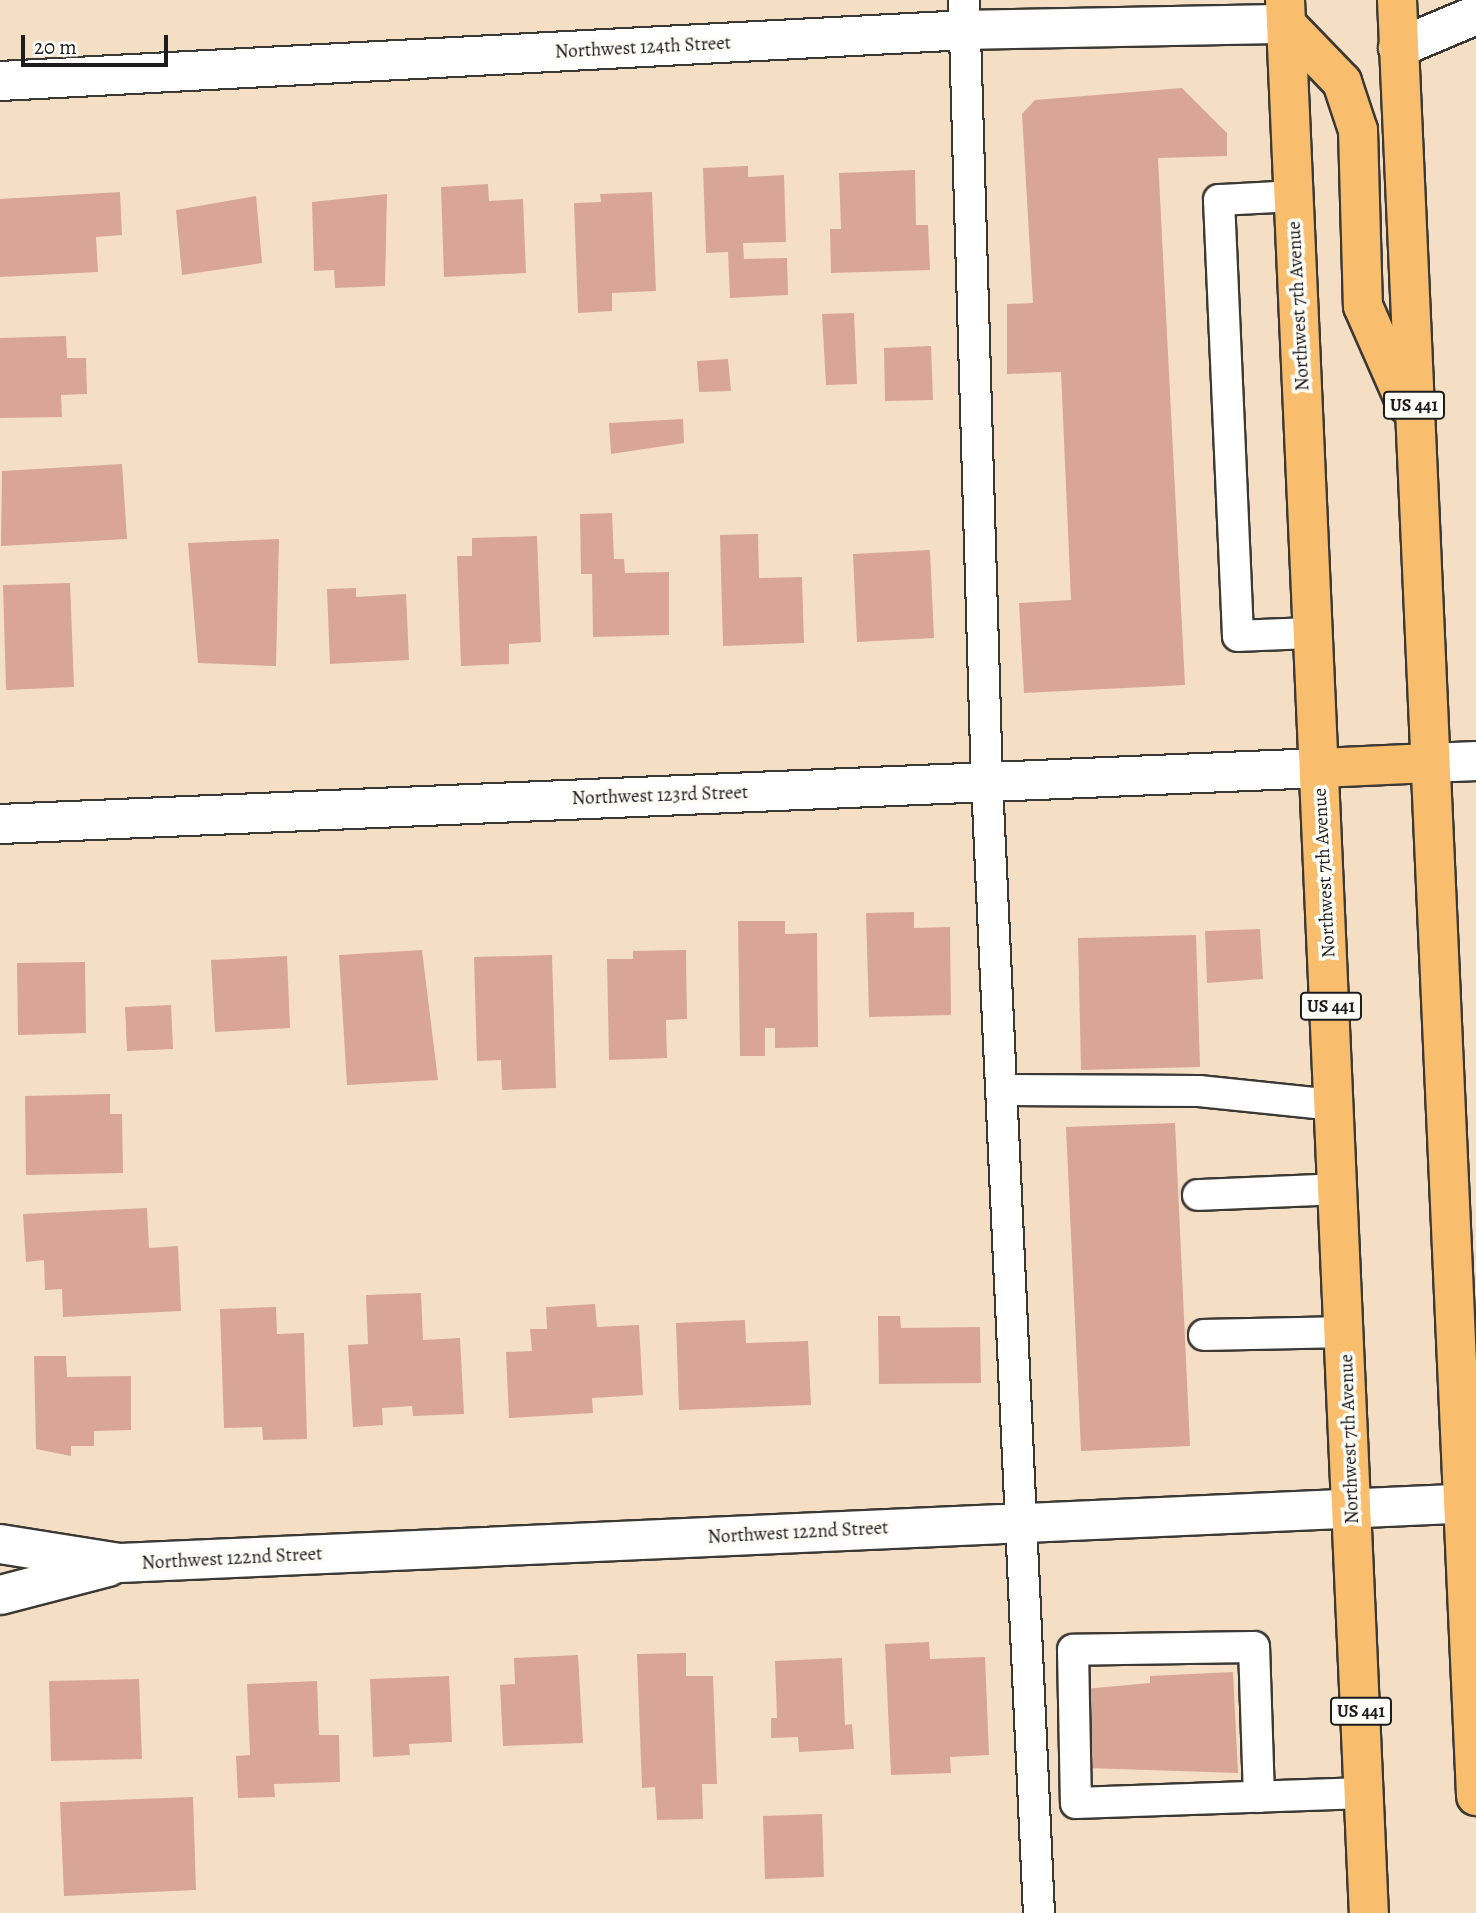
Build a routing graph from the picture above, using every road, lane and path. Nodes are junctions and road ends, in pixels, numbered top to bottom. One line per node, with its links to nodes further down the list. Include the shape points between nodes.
1 (1397, 0): 5 (main road, US 441)
2 (1285, 12): 3 (street, Northwest 124th Street); 7 (main road, Northwest 7th Avenue / US 441); 8 (main road, via 1342,82 1358,130 1363,306)
3 (965, 15): 6 (street, Northwest 124th Street); 13 (lane)
4 (1476, 15): 5 (street)
5 (1398, 48): 8 (main road, US 441)
6 (0, 81)
7 (1294, 196): 9 (main road, Northwest 7th Avenue / US 441); 9 (lane, via 1219,200 1238,636)
8 (1415, 426): 11 (main road, US 441)
9 (1314, 632): 12 (main road, Northwest 7th Avenue / US 441)
10 (1476, 761): 11 (street)
11 (1430, 763): 12 (main road); 21 (main road, US 441)
12 (1320, 768): 13 (street, Northwest 123rd Street); 16 (main road, Northwest 7th Avenue / US 441)
13 (988, 782): 14 (street, Northwest 123rd Street); 15 (lane)
14 (0, 824)
15 (1004, 1090): 16 (lane, via 1199,1091); 23 (lane)
16 (1335, 1105): 17 (main road, Northwest 7th Avenue / US 441)
17 (1339, 1189): 18 (lane); 19 (main road, Northwest 7th Avenue / US 441)
18 (1198, 1195)
19 (1346, 1332): 20 (lane); 22 (main road, Northwest 7th Avenue / US 441)
20 (1204, 1335)
21 (1469, 1504): 22 (street, Northwest 122nd Street); 28 (main road, US 441)
22 (1353, 1510): 23 (street, Northwest 122nd Street); 27 (main road, Northwest 7th Avenue / US 441)
23 (1025, 1523): 25 (street, Northwest 122nd Street); 30 (lane)
24 (0, 1544): 25 (street, Northwest 122nd Street)
25 (120, 1563): 26 (street, Northwest 122nd Street)
26 (0, 1595)
27 (1364, 1793): 29 (lane); 31 (main road, Northwest 7th Avenue / US 441)
28 (1476, 1796)
29 (1259, 1797): 29 (lane, via 1076,1803 1073,1650 1254,1647)
30 (1039, 1913)
31 (1369, 1913)

